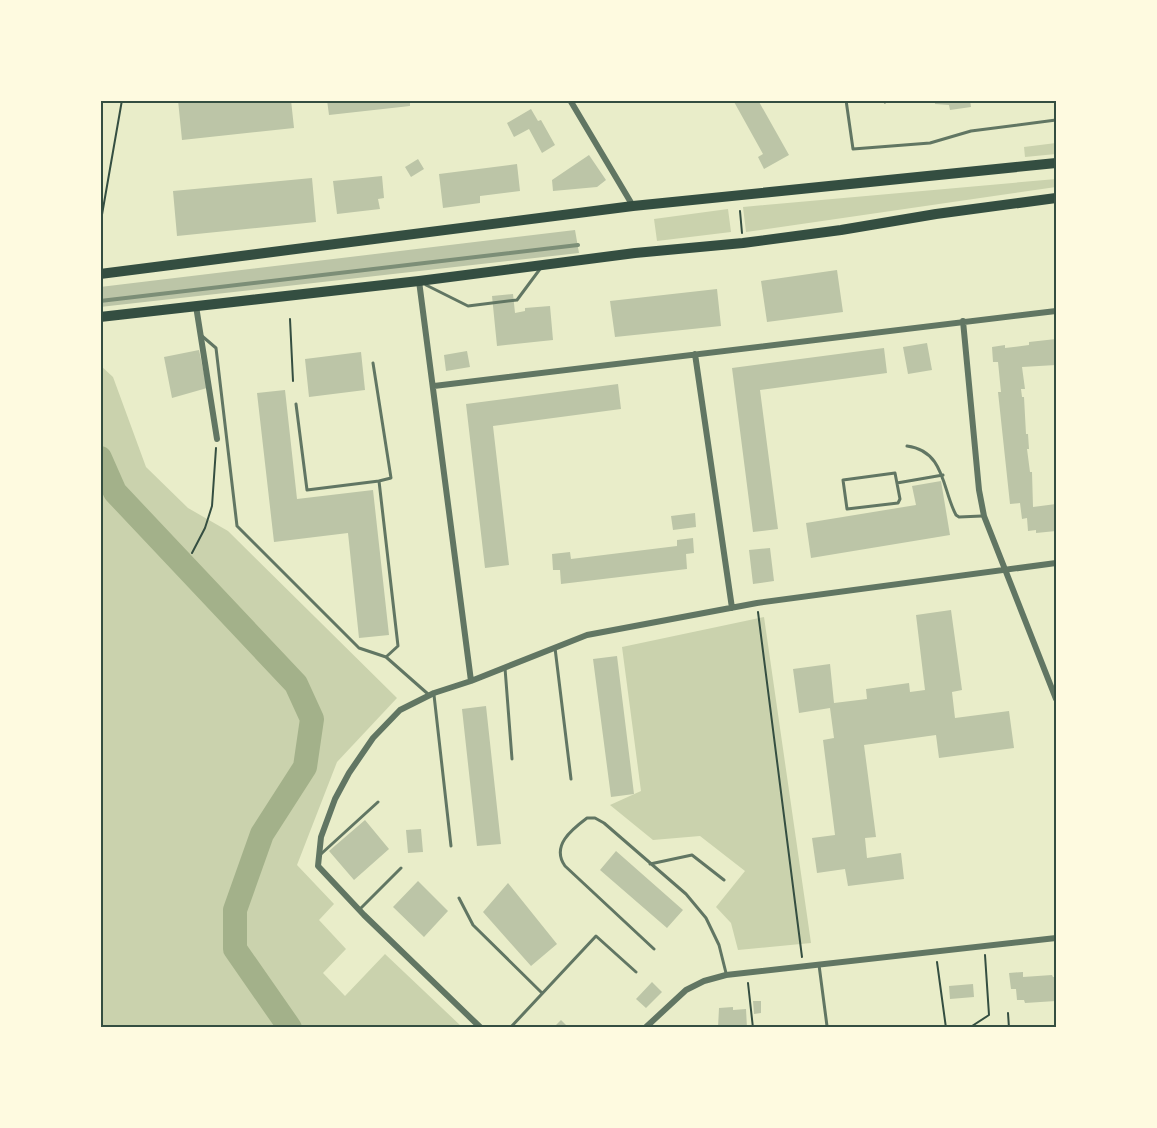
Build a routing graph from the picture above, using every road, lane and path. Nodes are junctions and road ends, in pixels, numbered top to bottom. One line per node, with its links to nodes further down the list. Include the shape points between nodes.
1 (122, 100): 9 (path)
2 (570, 100): 7 (street)
3 (846, 100): 4 (lane, via 853,149 930,143 971,131)
4 (1056, 120)
5 (1056, 163): 7 (main road)
6 (1056, 198): 11 (main road, via 743,243)
7 (633, 206): 12 (main road)
8 (740, 212): 10 (path)
9 (100, 226)
10 (743, 235)
11 (544, 265): 13 (main road); 13 (lane, via 517,300 468,306)
12 (100, 274)
13 (419, 281): 14 (main road); 23 (street)
14 (196, 306): 16 (main road); 19 (street)
15 (1056, 311): 18 (street)
16 (100, 317)
17 (290, 318): 22 (path)
18 (963, 321): 20 (street); 30 (street)
19 (200, 333): 25 (street); 37 (lane, via 216,348 237,526 359,648)
20 (695, 354): 23 (street); 35 (street)
21 (373, 363): 28 (lane, via 391,478)
22 (293, 381)
23 (434, 386): 39 (street)
24 (296, 404): 28 (lane, via 307,490)
25 (217, 439): 31 (path, via 212,506)
26 (907, 446): 27 (lane, via 918,447 930,455)
27 (943, 475): 29 (lane); 30 (lane, via 956,515)
28 (379, 481): 37 (lane, via 398,645)
29 (897, 483): 29 (lane, via 898,503 847,509 845,479 893,472)
30 (984, 516): 33 (street)
31 (192, 553)
32 (1056, 563): 33 (street)
33 (1004, 570): 34 (street); 41 (street)
34 (757, 603): 35 (street); 57 (path)
35 (732, 608): 36 (street, via 587,635)
36 (555, 648): 38 (street); 43 (lane)
37 (386, 657): 40 (lane)
38 (505, 668): 39 (street); 42 (lane)
39 (471, 681): 40 (street)
40 (432, 694): 45 (lane); 46 (street, via 400,710 373,738 335,799)
41 (1056, 698)
42 (512, 759)
43 (571, 780)
44 (378, 802): 46 (lane)
45 (451, 846)
46 (318, 857): 51 (street, via 318,866)
47 (650, 864): 49 (lane, via 692,855); 54 (lane, via 596,818 587,818 558,850 565,866); 60 (lane, via 686,894 706,918 719,945)
48 (401, 868): 51 (lane)
49 (724, 880)
50 (459, 898): 61 (lane, via 473,926)
51 (359, 910): 64 (street)
52 (1056, 938): 53 (street)
53 (984, 946): 55 (street); 69 (path, via 989,1015)
54 (654, 949)
55 (935, 952): 56 (street); 68 (path)
56 (819, 965): 57 (street); 63 (lane)
57 (804, 967): 59 (street)
58 (636, 972): 61 (lane, via 596,936)
59 (747, 974): 60 (street); 67 (path)
60 (726, 975): 66 (street, via 686,990)
61 (542, 993): 65 (lane)
62 (1008, 1013): 70 (path)
63 (827, 1026)
64 (481, 1028)
65 (510, 1028)
66 (645, 1028)
67 (753, 1028)
68 (946, 1028)
69 (969, 1028)
70 (1009, 1028)

